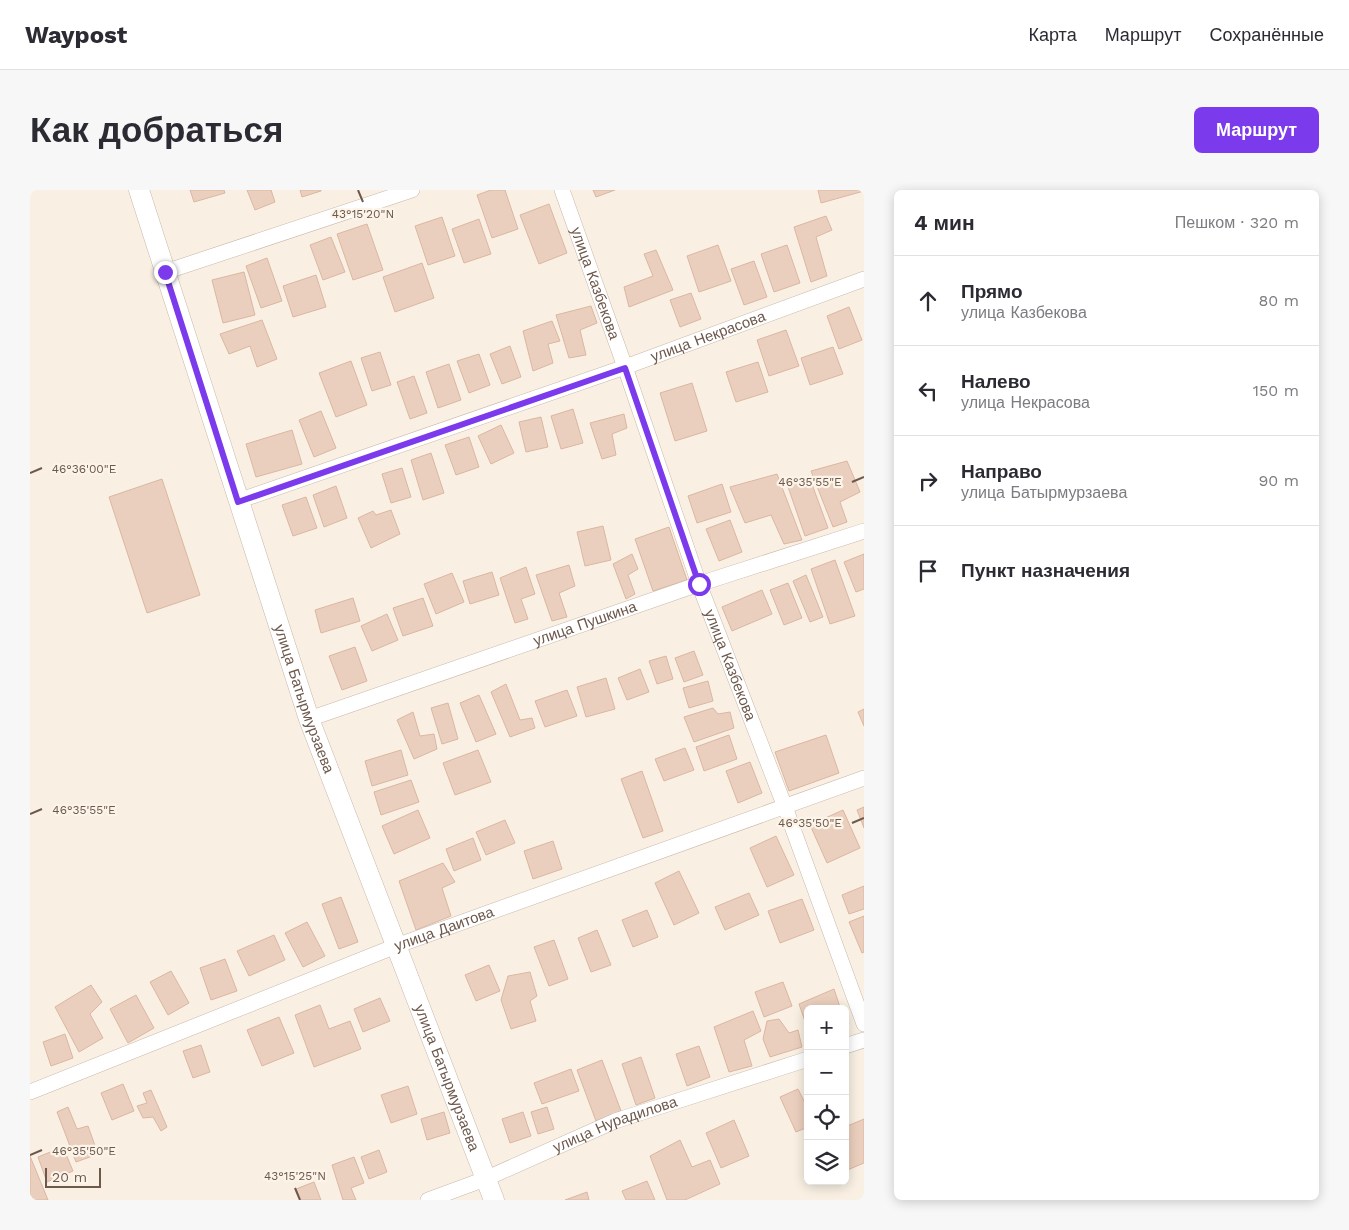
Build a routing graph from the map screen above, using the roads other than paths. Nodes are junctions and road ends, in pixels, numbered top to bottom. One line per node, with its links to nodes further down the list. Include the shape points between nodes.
1 (139, 190): 4 (street, улица Батырмурзаева)
2 (412, 190): 4 (street)
3 (562, 190): 6 (street, улица Казбекова)
4 (165, 272): 7 (street, улица Батырмурзаева)
5 (864, 279): 6 (street, улица Некрасова)
6 (625, 368): 7 (street, улица Некрасова); 9 (street, улица Казбекова)
7 (238, 502): 10 (street, улица Батырмурзаева)
8 (864, 531): 9 (street, улица Пушкина)
9 (699, 584): 10 (street, улица Пушкина); 12 (street, улица Казбекова)
10 (309, 720): 13 (street, улица Батырмурзаева)
11 (864, 778): 12 (street, улица Даитова)
12 (785, 807): 13 (street, улица Даитова); 14 (street, улица Казбекова)
13 (396, 946): 18 (street, улица Даитова); 19 (street, улица Батырмурзаева)
14 (864, 1024)
15 (864, 1040): 16 (street)
16 (849, 1045)
17 (804, 1060): 19 (street, улица Нурадилова, via 615,1121)
18 (30, 1092)
19 (484, 1179): 20 (street, улица Нурадилова); 21 (street, улица Батырмурзаева)
20 (428, 1200)
21 (494, 1200)

